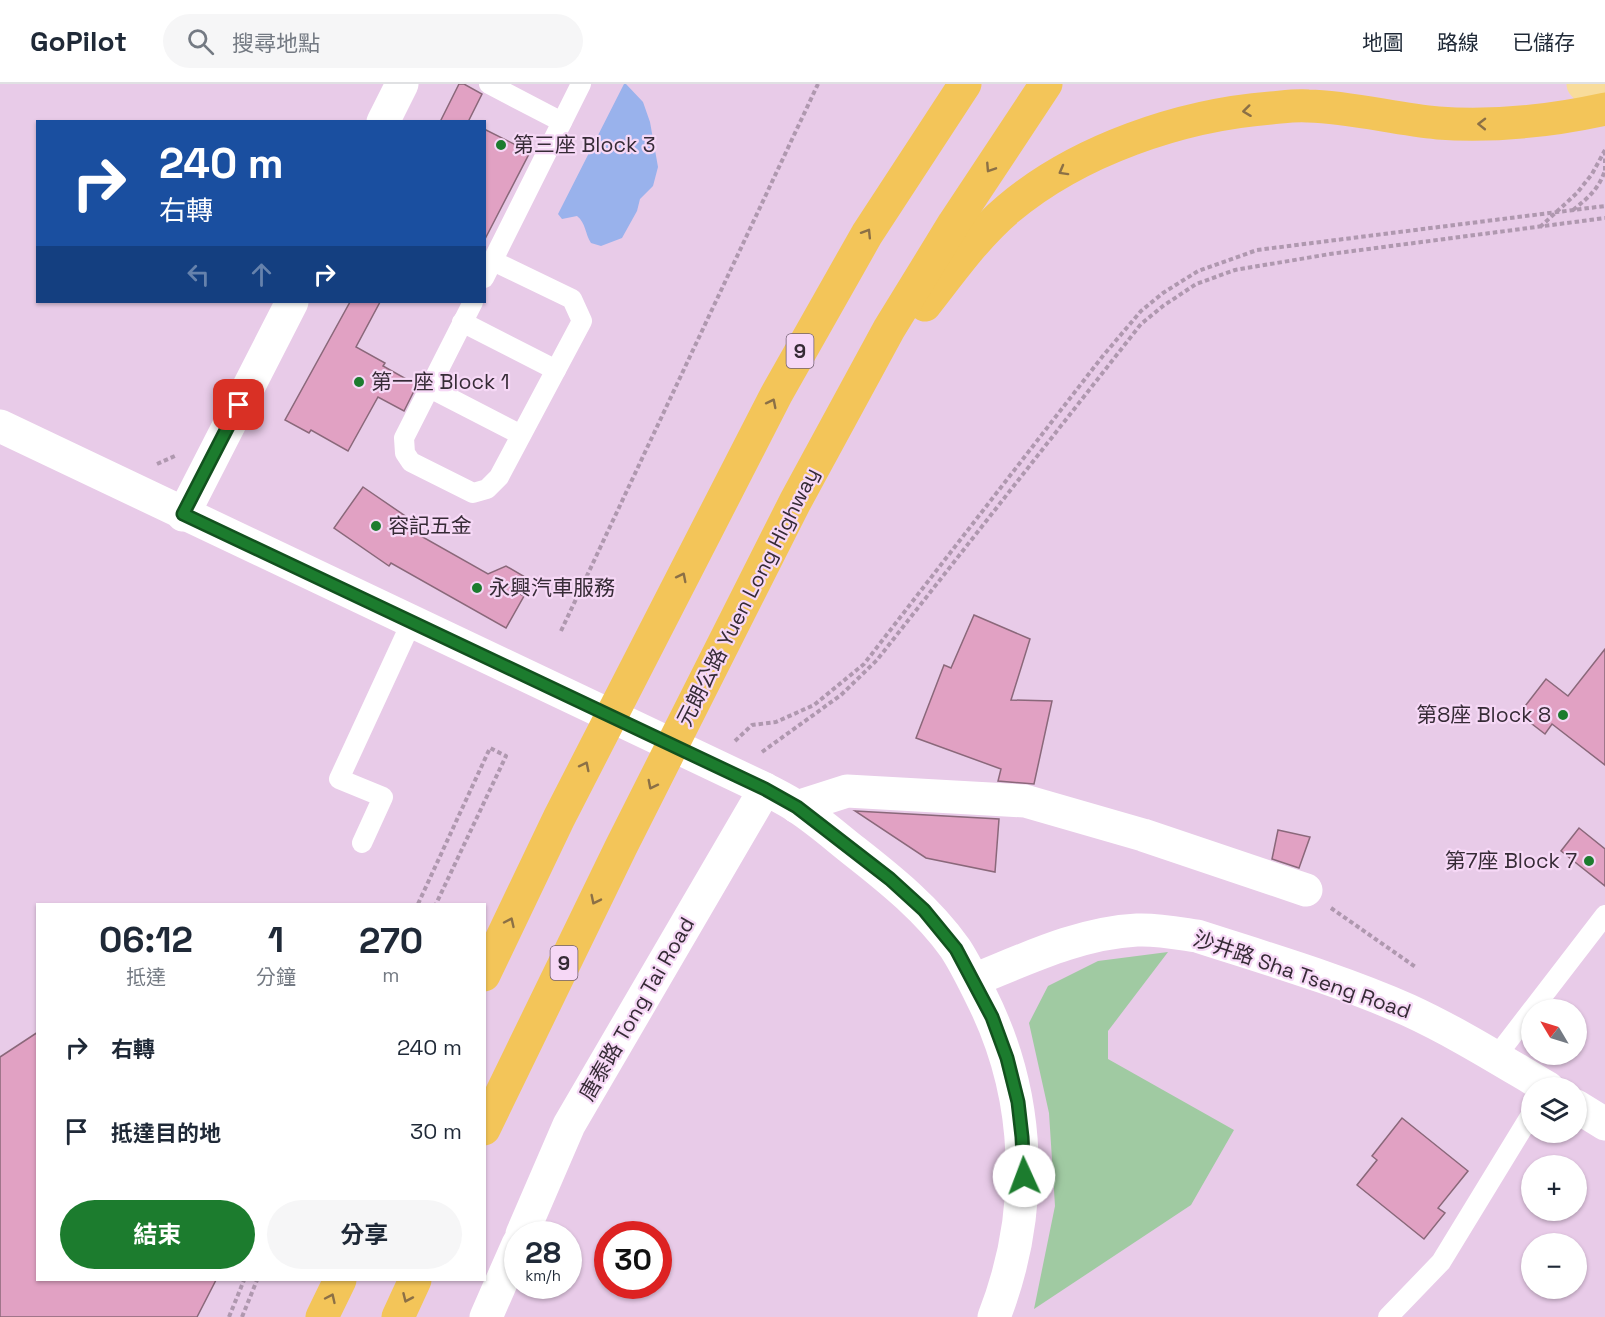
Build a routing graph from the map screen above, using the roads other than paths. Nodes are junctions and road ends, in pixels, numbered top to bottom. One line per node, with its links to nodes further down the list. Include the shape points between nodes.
1 (402, 84): 8 (street)
2 (489, 84): 9 (lane)
3 (581, 84): 9 (lane)
4 (965, 84): 26 (highway, 9, one-way to 4, via 655,628 776,395 867,234)
5 (1046, 84): 18 (highway, 元朗公路 Yuen Long Highway / 9, one-way to 18, via 889,329)
6 (1583, 84): 7 (main road)
7 (1605, 108): 18 (highway, one-way to 18, via 1540,121 1493,124 1439,123 1305,106 1244,110 1188,122 1088,158 1047,180 1007,210 964,256 864,393)
8 (384, 120)
9 (562, 122): 10 (lane)
10 (489, 269): 14 (lane, via 572,299 582,321)
11 (291, 303): 19 (street)
12 (472, 303): 13 (lane)
13 (462, 322): 14 (lane); 15 (lane)
14 (556, 370): 17 (lane)
15 (430, 388): 17 (lane); 17 (lane, via 404,438 405,453 411,462 473,493 487,489 499,477)
16 (0, 426): 19 (street)
17 (521, 435)
18 (795, 502): 32 (highway, 元朗公路 Yuen Long Highway / 9, one-way to 32)
19 (183, 514): 20 (street)
20 (412, 621): 21 (street); 23 (lane, via 339,779 384,797)
21 (765, 789): 22 (street); 34 (street, 唐泰路 Tong Tai Road, via 569,1125)
22 (797, 807): 24 (street, via 847,791 1025,801); 27 (street, via 924,910 956,949)
23 (362, 843)
24 (1306, 890)
25 (1605, 915): 28 (lane)
26 (486, 971)
27 (974, 980): 28 (street, 沙井路 Sha Tseng Road, via 1083,938 1137,930 1169,931 1197,936 1364,992 1425,1019); 41 (street, via 1007,1058 1022,1137 1024,1176 1018,1233 1005,1291)
28 (1495, 1058): 29 (street, 沙井路 Sha Tseng Road)
29 (1529, 1077)
30 (1587, 1113): 31 (street)
31 (1605, 1124)
32 (486, 1125)
33 (1521, 1131): 42 (lane, via 1441,1262)
34 (528, 1221)
35 (504, 1276): 40 (street)
36 (340, 1281): 38 (highway, one-way to 36)
37 (415, 1281): 39 (highway, one-way to 39)
38 (322, 1317)
39 (398, 1317)
40 (486, 1317)
41 (994, 1317)
42 (1388, 1317)

